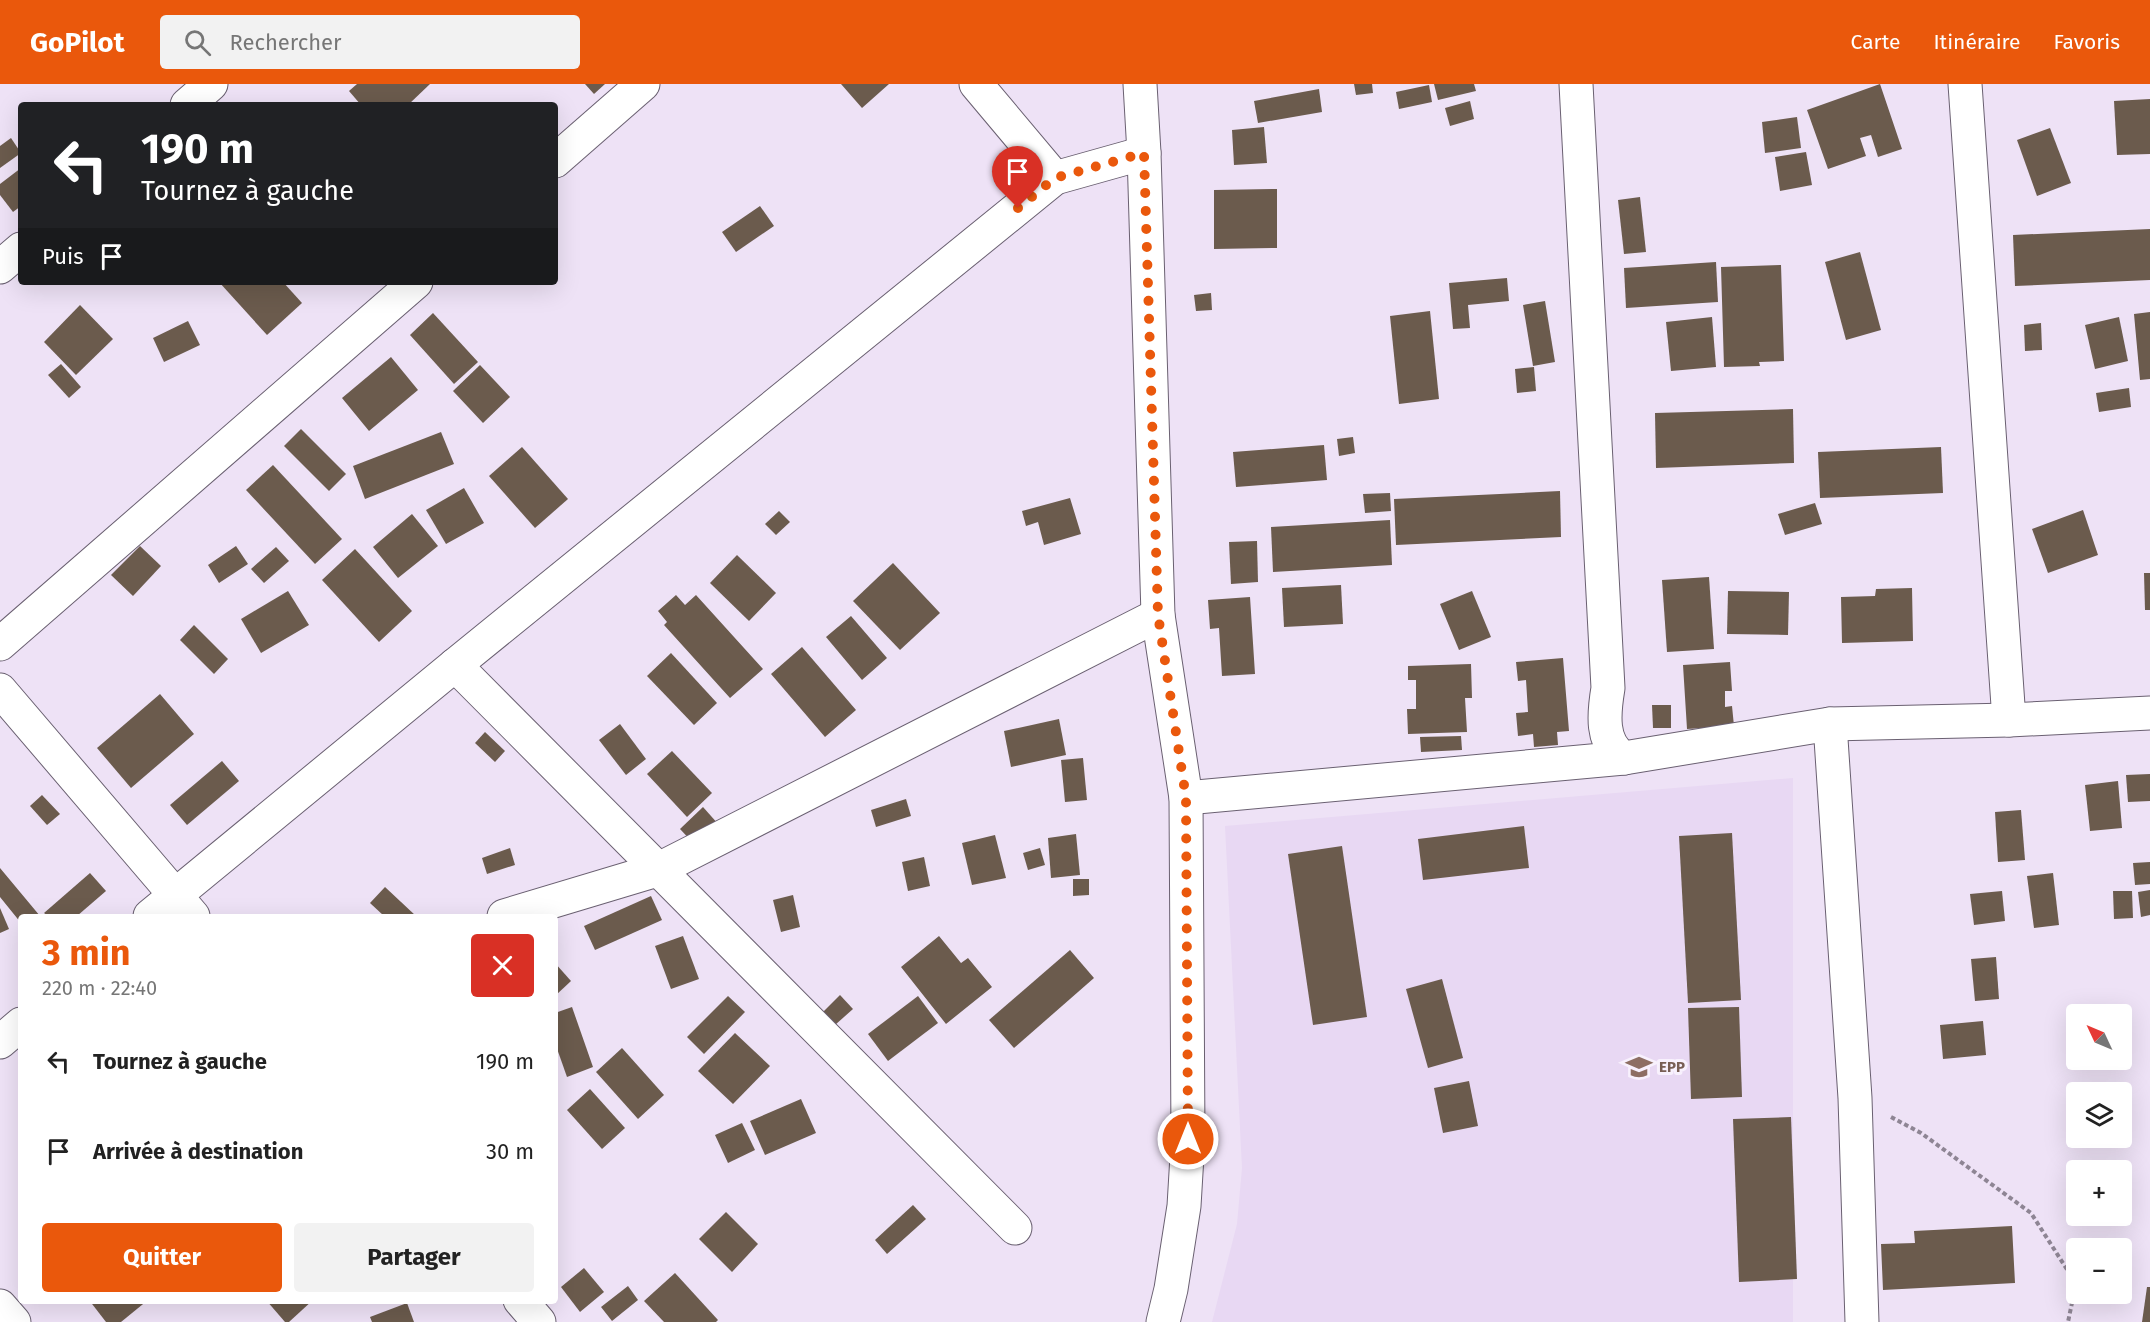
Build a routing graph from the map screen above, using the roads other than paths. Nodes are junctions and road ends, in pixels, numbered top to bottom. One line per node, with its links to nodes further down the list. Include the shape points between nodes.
1 (211, 84): 7 (street)
2 (643, 84): 9 (street)
3 (976, 84): 10 (street)
4 (1140, 84): 8 (street)
5 (1576, 84): 21 (street, via 1608,688 1605,732 1617,754)
6 (1965, 84): 19 (street)
7 (190, 102)
8 (1144, 153): 10 (street); 14 (street)
9 (558, 158)
10 (1055, 178): 16 (street)
11 (18, 252): 12 (street)
12 (0, 267)
13 (413, 285): 15 (street)
14 (1158, 615): 22 (street); 23 (street)
15 (0, 644)
16 (455, 665): 23 (street); 24 (street)
17 (0, 690): 24 (street)
18 (2150, 713): 19 (street)
19 (2009, 720): 20 (street)
20 (1830, 723): 21 (street); 35 (street, via 1855,1098)
21 (1624, 758): 22 (street)
22 (1186, 798): 34 (street, via 1188,1139 1184,1206)
23 (657, 870): 26 (street); 29 (street)
24 (184, 906): 25 (street)
25 (157, 914)
26 (511, 914)
27 (18, 1027): 28 (street)
28 (0, 1042)
29 (1015, 1228)
30 (523, 1304): 33 (street)
31 (0, 1306): 32 (street)
32 (14, 1322)
33 (538, 1322)
34 (1163, 1322)
35 (1862, 1322)

